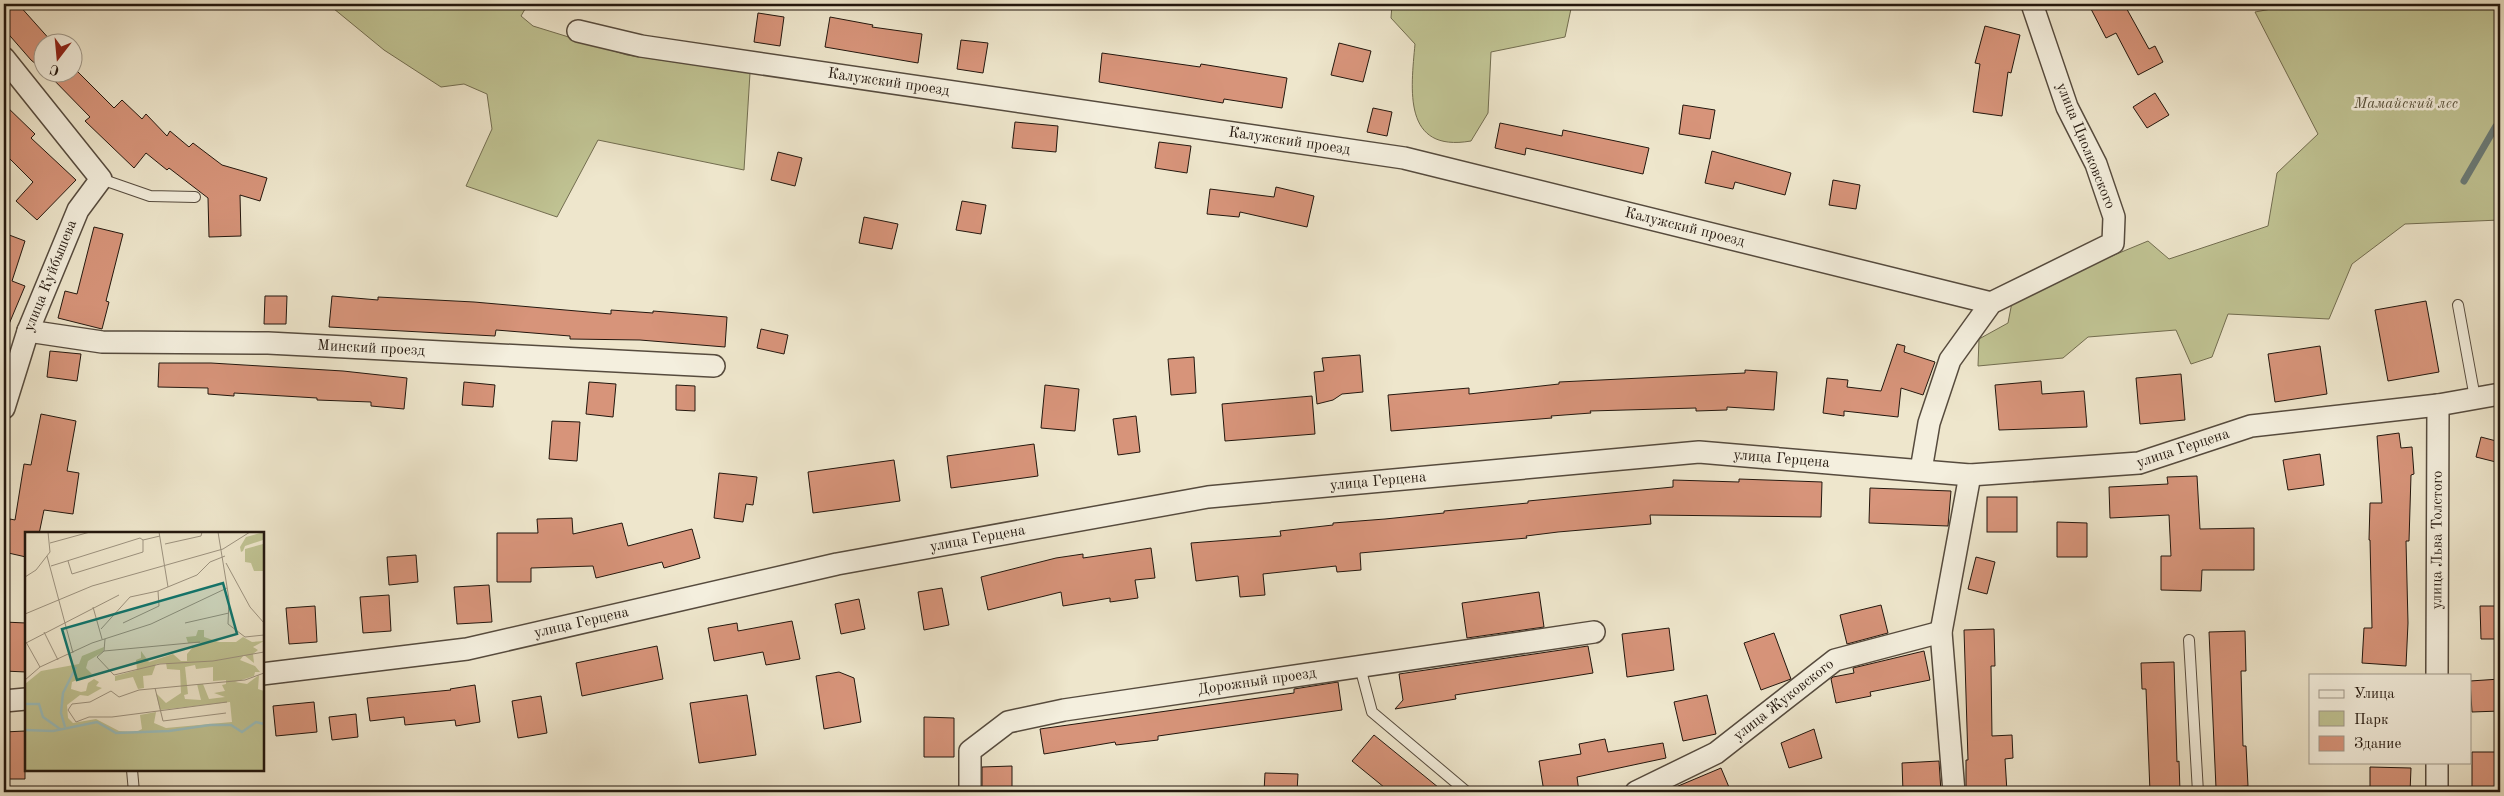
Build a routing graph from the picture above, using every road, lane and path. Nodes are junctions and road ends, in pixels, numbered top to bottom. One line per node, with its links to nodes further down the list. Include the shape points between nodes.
1 (2032, 4): 6 (street, улица Циолковского, via 2067,107 2096,164 2111,208 2113,243)
2 (578, 31): 6 (street, Калужский проезд, via 650,47 1404,158)
3 (4, 58): 4 (street)
4 (102, 179): 5 (lane, via 150,196); 8 (street, улица Куйбышева, via 78,210)
5 (195, 197)
6 (1991, 303): 14 (street, улица Циолковского, via 1950,360 1929,423)
7 (2458, 305): 11 (lane)
8 (28, 331): 9 (street, Минский проезд, via 102,342 268,343); 13 (street, улица Куйбышева)
9 (714, 366)
10 (2500, 394): 11 (street, улица Герцена)
11 (2475, 398): 12 (street, улица Герцена)
12 (2438, 405): 15 (street, улица Герцена, via 2251,426 2139,463); 21 (street, улица Льва Толстого)
13 (4, 408)
14 (1921, 470): 15 (street, улица Герцена); 20 (street, улица Герцена, via 1699,452 1208,497 837,564 466,649)
15 (1970, 475): 17 (street)
16 (1594, 632): 19 (street, Дорожный проезд)
17 (1941, 632): 29 (street, улица Жуковского, via 1835,660 1716,753); 30 (street)
18 (2189, 640): 31 (lane)
19 (1360, 667): 27 (street, Дорожный проезд, via 1064,710 1008,722 970,752); 28 (lane, via 1372,712)
20 (264, 674)
21 (2436, 674)
22 (25, 699): 23 (street)
23 (4, 701)
24 (2437, 764): 32 (street)
25 (132, 771): 26 (lane)
26 (134, 792)
27 (970, 792)
28 (1467, 792)
29 (1636, 792)
30 (1954, 792)
31 (2198, 792)
32 (2437, 792)

